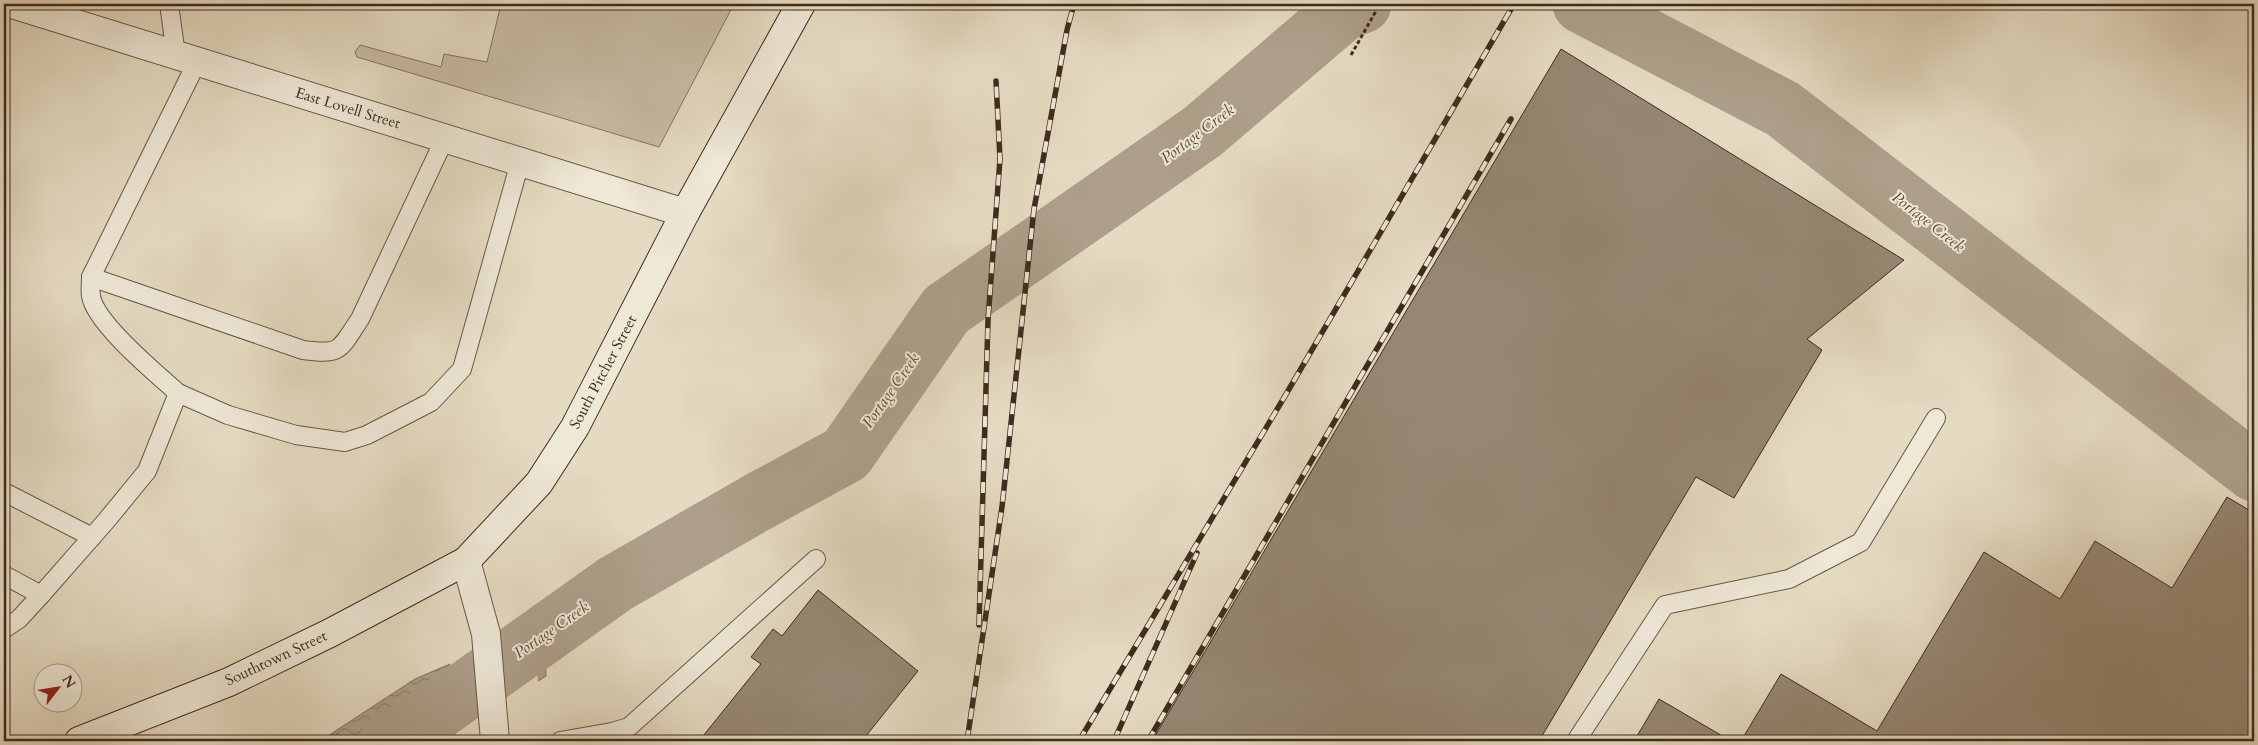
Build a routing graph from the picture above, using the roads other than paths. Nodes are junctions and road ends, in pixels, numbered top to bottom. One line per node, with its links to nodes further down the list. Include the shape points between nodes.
1 (12, 4): 4 (main road, East Lovell Street)
2 (168, 4): 4 (lane)
3 (800, 4): 7 (main road, South Pitcher Street)
4 (186, 58): 5 (main road, East Lovell Street); 8 (lane)
5 (445, 138): 6 (main road, East Lovell Street); 8 (lane, via 360,319 342,345 329,353 303,350)
6 (520, 162): 7 (main road, East Lovell Street); 9 (lane, via 462,369 432,402 367,435 344,442 296,435 245,420)
7 (684, 213): 14 (main road, South Pitcher Street, via 575,427 538,483)
8 (91, 276): 9 (lane, via 91,297 102,318)
9 (178, 393): 12 (lane, via 147,470)
10 (1936, 418): 21 (lane, via 1861,542 1789,579 1665,605)
11 (4, 492): 12 (lane)
12 (92, 537): 16 (lane)
13 (816, 559): 20 (lane, via 629,727)
14 (466, 561): 18 (main road, Southtown Street, via 330,633 228,682); 19 (main road, via 486,634)
15 (4, 575): 16 (lane)
16 (41, 595): 17 (lane, via 19,619)
17 (4, 629)
18 (79, 741)
19 (495, 741)
20 (560, 741)
21 (1576, 741)

